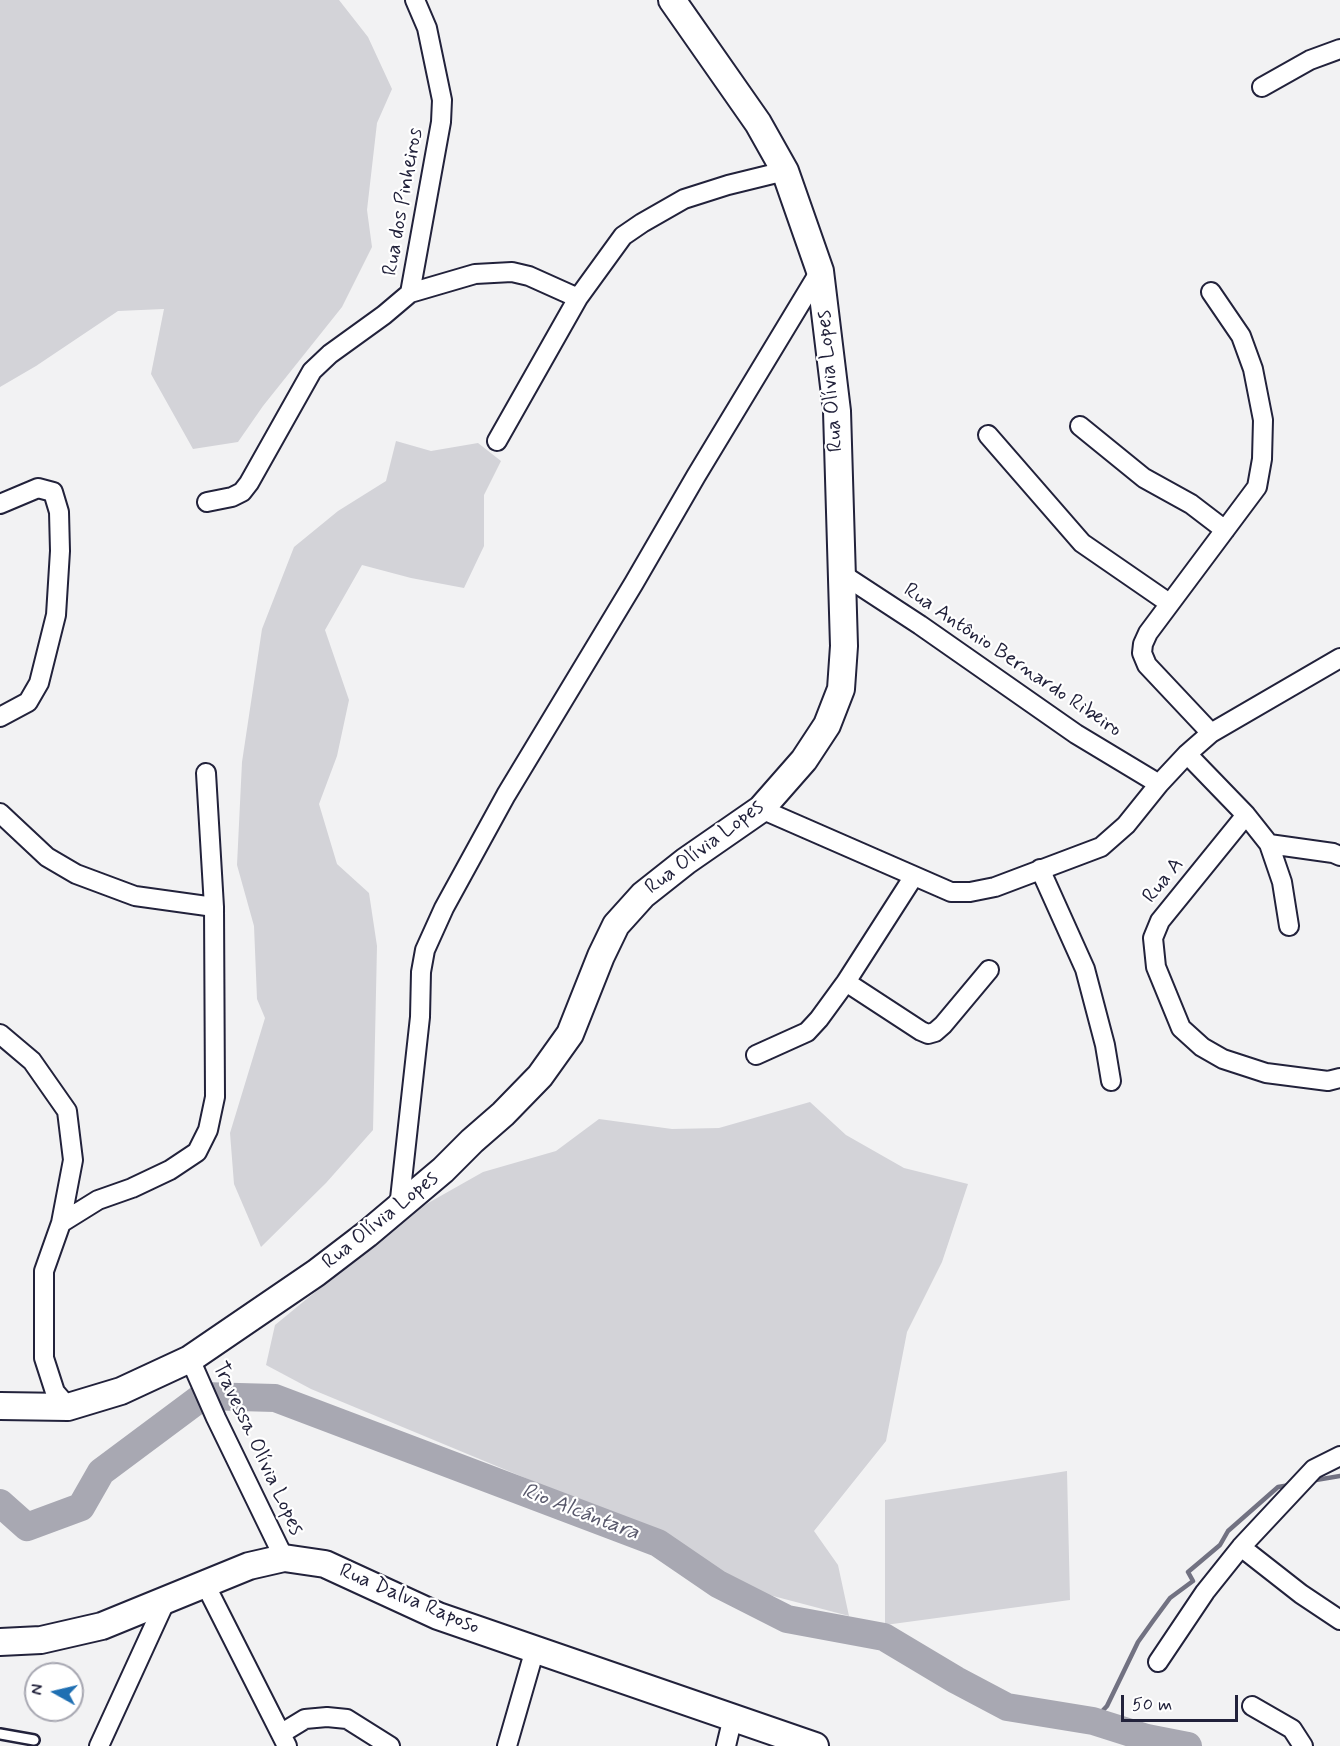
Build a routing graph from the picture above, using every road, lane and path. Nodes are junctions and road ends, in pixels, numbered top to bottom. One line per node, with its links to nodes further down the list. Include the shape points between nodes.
1 (415, 0): 8 (street, Rua dos Pinheiros, via 427,28 442,100)
2 (672, 0): 5 (street, Rua Olívia Lopes, via 758,123)
3 (1340, 49): 4 (street, via 1310,60)
4 (1262, 87)
5 (784, 171): 6 (street, Rua Olívia Lopes); 9 (street, via 684,199 642,223 623,236)
6 (820, 271): 16 (street, Rua Olívia Lopes, via 837,411); 39 (street, via 506,795 425,950)
7 (1211, 292): 15 (street, via 1241,336 1253,369 1263,420 1257,487)
8 (410, 293): 9 (street, via 475,274 512,272); 13 (street, Rua dos Pinheiros, via 312,371 242,492)
9 (578, 298): 12 (street)
10 (1080, 426): 15 (street, via 1144,477 1191,504)
11 (987, 435): 17 (street, via 1082,543)
12 (497, 441)
13 (207, 502)
14 (0, 504): 19 (street, via 38,488 53,492 59,512 60,551 56,615 39,682 28,702)
15 (1225, 530): 17 (street)
16 (842, 574): 23 (street, Rua Antônio Bernardo Ribeiro, via 1076,734); 24 (street, Rua Olívia Lopes, via 841,689 827,725 804,760)
17 (1169, 603): 20 (street, via 1148,633 1142,653 1147,665)
18 (1340, 658): 20 (street)
19 (0, 717)
20 (1211, 733): 21 (street)
21 (1187, 754): 23 (street); 26 (street)
22 (206, 772): 31 (street)
23 (1159, 784): 29 (street, via 1126,825 1101,847)
24 (761, 809): 30 (street); 39 (street, Rua Olívia Lopes, via 643,895 616,925 570,1034 540,1076)
25 (0, 813): 31 (street, via 47,857 76,874 135,896)
26 (1246, 816): 27 (street); 37 (street, Rua A, via 1160,921 1153,938 1156,967 1181,1028 1202,1047 1223,1059 1266,1072 1328,1081)
27 (1269, 844): 28 (street); 32 (street, via 1282,882)
28 (1340, 856)
29 (1041, 869): 30 (street, via 970,892 951,892); 38 (street, via 1085,969)
30 (914, 876): 34 (street)
31 (214, 907): 40 (street, via 215,1097 208,1130 197,1152 170,1170 98,1200)
32 (1289, 927)
33 (989, 970): 34 (street, via 943,1025 928,1034)
34 (846, 982): 36 (street, via 807,1032)
35 (0, 1034): 40 (street, via 32,1061 67,1112 73,1160)
36 (756, 1055)
37 (1340, 1078)
38 (1111, 1081)
39 (399, 1208): 41 (street, Rua Olívia Lopes)
40 (61, 1223): 43 (street, via 44,1271 44,1358 55,1392)
41 (194, 1369): 43 (street, Rua Olívia Lopes); 46 (street, Travessa Olívia Lopes)
42 (0, 1406): 43 (street, Rua Olívia Lopes)
43 (68, 1407)
44 (1340, 1456): 45 (street, via 1314,1469)
45 (1241, 1547): 49 (street); 52 (street)
46 (284, 1558): 47 (street, Rua Dalva Raposo, via 249,1566); 51 (street, Rua Dalva Raposo, via 325,1564 438,1616)
47 (205, 1584): 48 (street, Rua Dalva Raposo); 56 (street)
48 (166, 1600): 50 (street, Rua Dalva Raposo, via 102,1626 41,1640); 58 (street)
49 (1340, 1620)
50 (0, 1642)
51 (535, 1649): 54 (street, Rua Dalva Raposo); 60 (street)
52 (1158, 1662)
53 (1252, 1706): 63 (street, via 1292,1729)
54 (733, 1717): 61 (street); 62 (street, Rua Dalva Raposo)
55 (0, 1734): 57 (lane)
56 (284, 1739): 59 (street, via 305,1719 327,1717 347,1719)
57 (34, 1740)
58 (99, 1746)
59 (390, 1746)
60 (507, 1746)
61 (726, 1746)
62 (815, 1746)
63 (1304, 1746)

